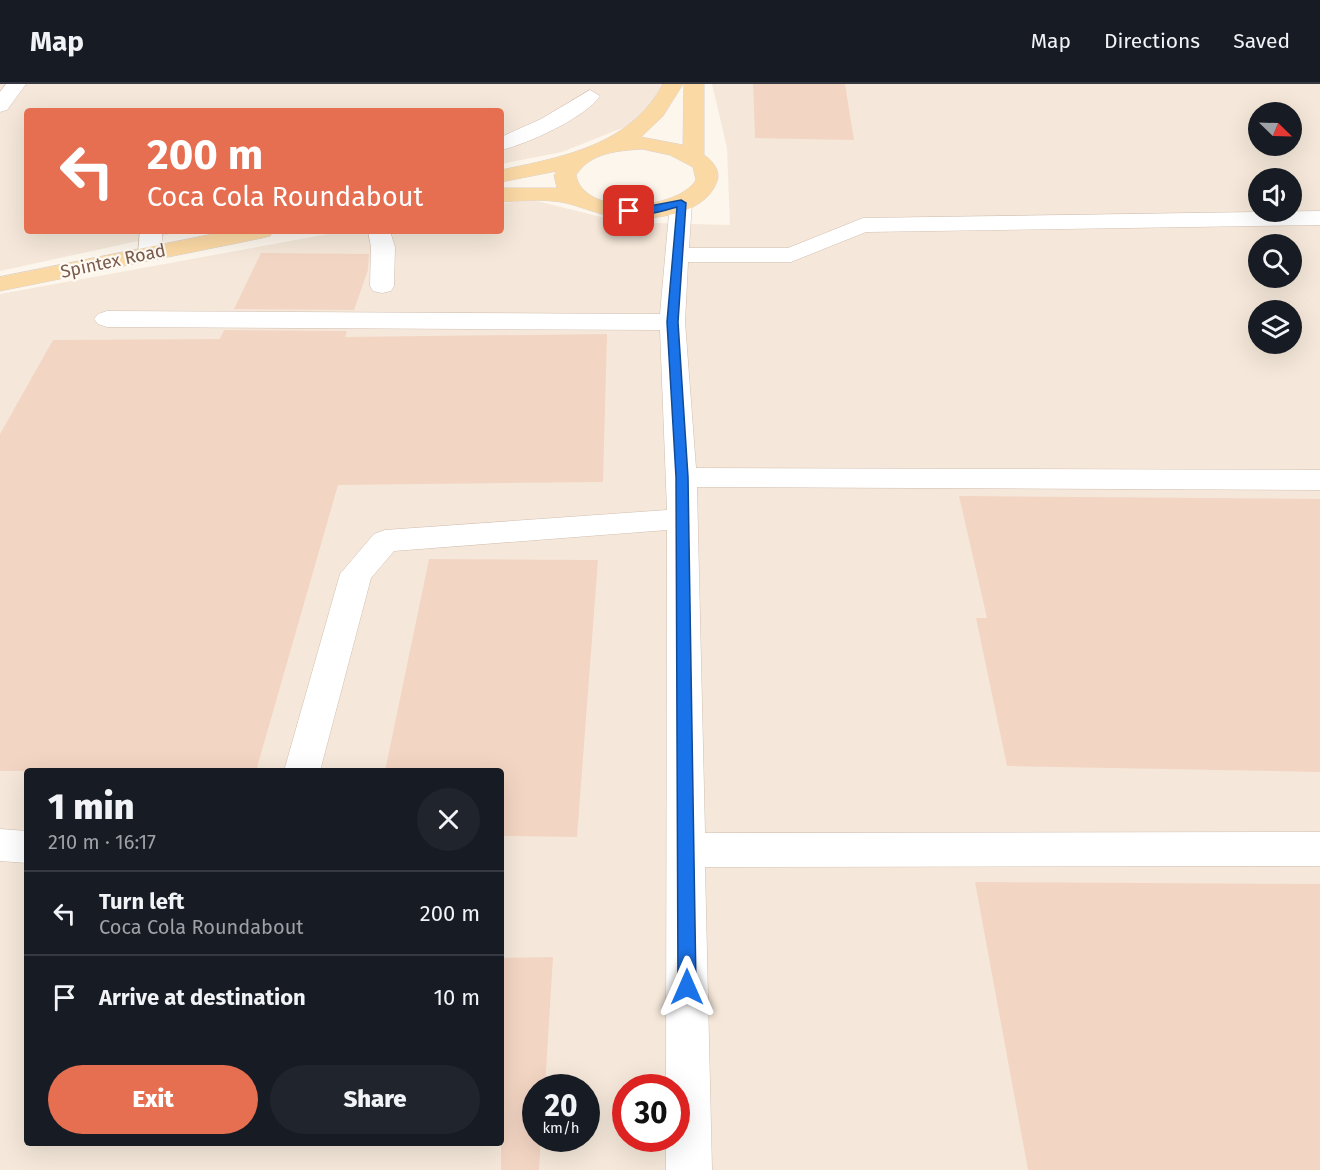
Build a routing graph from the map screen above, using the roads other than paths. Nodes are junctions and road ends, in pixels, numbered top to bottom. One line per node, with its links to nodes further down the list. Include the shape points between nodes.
1 (16, 84): 5 (street)
2 (673, 84): 7 (main road, via 656,114 629,137)
3 (694, 84): 8 (main road)
4 (590, 96): 6 (street, via 551,124)
5 (0, 106)
6 (504, 143)
7 (613, 144): 8 (main road, via 670,146); 9 (main road)
8 (693, 155): 13 (main road, via 705,167 707,180 700,193)
9 (572, 162): 10 (main road); 12 (main road, via 565,175 568,188)
10 (504, 175)
11 (504, 195): 12 (main road, via 552,194)
12 (581, 199): 13 (main road, via 602,208 629,211 657,210)
13 (681, 203): 18 (street)
14 (1320, 219): 18 (street, via 863,225 791,255)
15 (232, 234): 17 (main road, Spintex Road)
16 (380, 234): 20 (street)
17 (151, 242): 19 (main road, Spintex Road)
18 (677, 255): 22 (street)
19 (0, 285)
20 (382, 286)
21 (107, 320): 22 (street)
22 (672, 322): 23 (street)
23 (682, 477): 24 (street); 25 (street)
24 (1320, 480)
25 (682, 519): 26 (street, via 385,541 356,574); 30 (street)
26 (303, 768)
27 (0, 845): 28 (street)
28 (24, 847)
29 (1320, 849): 30 (street)
30 (686, 850): 31 (street)
31 (688, 1170)

